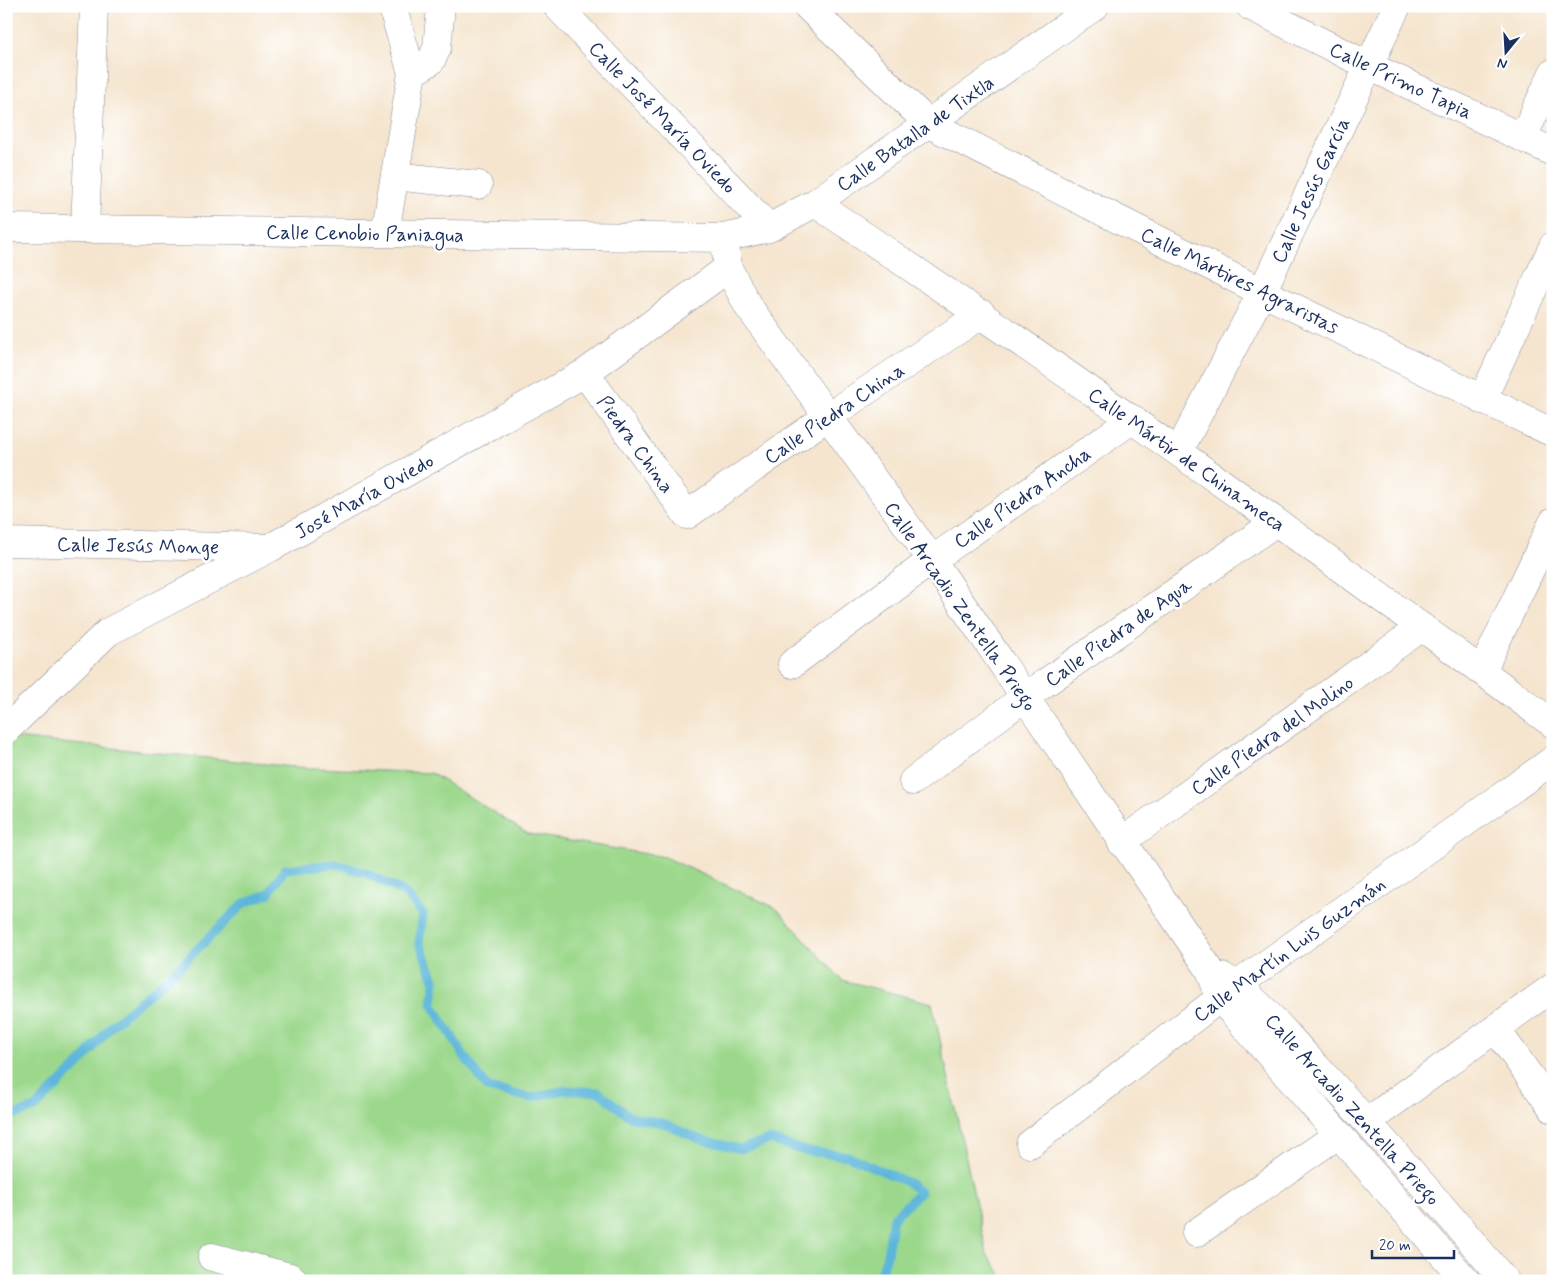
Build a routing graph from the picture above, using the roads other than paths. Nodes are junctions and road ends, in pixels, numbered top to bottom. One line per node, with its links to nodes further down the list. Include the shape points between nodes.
1 (94, 6): 20 (street)
2 (392, 6): 10 (street)
3 (440, 6): 10 (street, via 437,48 431,61)
4 (557, 6): 19 (street, Calle José María Oviedo)
5 (807, 6): 12 (street, Calle Mártires Agraristas)
6 (1096, 6): 12 (street, Calle Batalla de Tixtla)
7 (1250, 6): 9 (street, Calle Primo Tapia)
8 (1397, 6): 9 (street, Calle Jesús García)
9 (1369, 66): 13 (street, Calle Primo Tapia); 25 (street, Calle Jesús García)
10 (412, 73): 15 (street)
11 (1553, 73): 13 (street)
12 (929, 124): 17 (street, Calle Batalla de Tixtla); 25 (street, Calle Mártires Agraristas)
13 (1523, 137): 14 (street, Calle Primo Tapia)
14 (1553, 152)
15 (395, 176): 16 (street); 21 (street)
16 (478, 185)
17 (816, 203): 19 (street, Calle Batalla de Tixtla); 26 (street, Calle Mártir de Chinameca)
18 (6, 228): 20 (street, Calle Cenobio Paniagua)
19 (770, 228): 22 (street, Calle Batalla de Tixtla)
20 (85, 229): 21 (street, Calle Cenobio Paniagua)
21 (385, 233): 22 (street, Calle Cenobio Paniagua)
22 (724, 238): 24 (street, Calle Arcadio Zentella Priego)
23 (1553, 246): 28 (street)
24 (728, 268): 27 (street, José María Oviedo); 29 (street, Calle Arcadio Zentella Priego, via 748,306)
25 (1262, 292): 28 (street, Calle Mártires Agraristas); 32 (street, Calle Jesús García)
26 (982, 314): 29 (street, Calle Piedra China); 30 (street, Calle Mártir de Chinameca)
27 (584, 373): 33 (street, Piedra China); 37 (street, José María Oviedo)
28 (1482, 400): 31 (street, Calle Mártires Agraristas)
29 (827, 417): 33 (street, Calle Piedra China); 38 (street, Calle Arcadio Zentella Priego)
30 (1133, 419): 32 (street, Calle Mártir de Chinameca); 38 (street, Calle Piedra Ancha)
31 (1553, 433)
32 (1179, 451): 34 (street, Calle Mártir de Chinameca)
33 (687, 515)
34 (1276, 522): 39 (street, Calle Mártir de Chinameca); 42 (street, Calle Piedra de Agua)
35 (1553, 522): 41 (street)
36 (6, 542): 37 (street, Calle Jesús Monge)
37 (270, 548): 44 (street, José María Oviedo, via 108,632)
38 (932, 560): 40 (street, Calle Piedra Ancha); 42 (street, Calle Arcadio Zentella Priego)
39 (1422, 627): 41 (street, Calle Mártir de Chinameca); 47 (street, Calle Piedra del Molino)
40 (792, 664)
41 (1482, 671): 43 (street, Calle Mártir de Chinameca)
42 (1025, 697): 46 (street, Calle Piedra de Agua); 47 (street, Calle Arcadio Zentella Priego)
43 (1553, 724)
44 (7, 728)
45 (1553, 760): 49 (street, Calle Martín Luis Guzmán)
46 (913, 781)
47 (1121, 842): 49 (street, Calle Arcadio Zentella Priego, via 1210,970)
48 (1553, 987): 50 (street)
49 (1229, 992): 52 (street, Calle Arcadio Zentella Priego); 53 (street, Calle Arcadio Zentella Priego); 54 (street, Calle Martín Luis Guzmán)
50 (1496, 1029): 51 (street); 52 (street)
51 (1553, 1109)
52 (1368, 1121): 56 (street, Calle Arcadio Zentella Priego)
53 (1339, 1134): 55 (street); 58 (street, Calle Arcadio Zentella Priego)
54 (1030, 1144)
55 (1196, 1233)
56 (1483, 1255): 58 (street); 60 (street, Calle Arcadio Zentella Priego)
57 (212, 1257): 59 (street)
58 (1458, 1278)
59 (295, 1281)
60 (1506, 1281)

